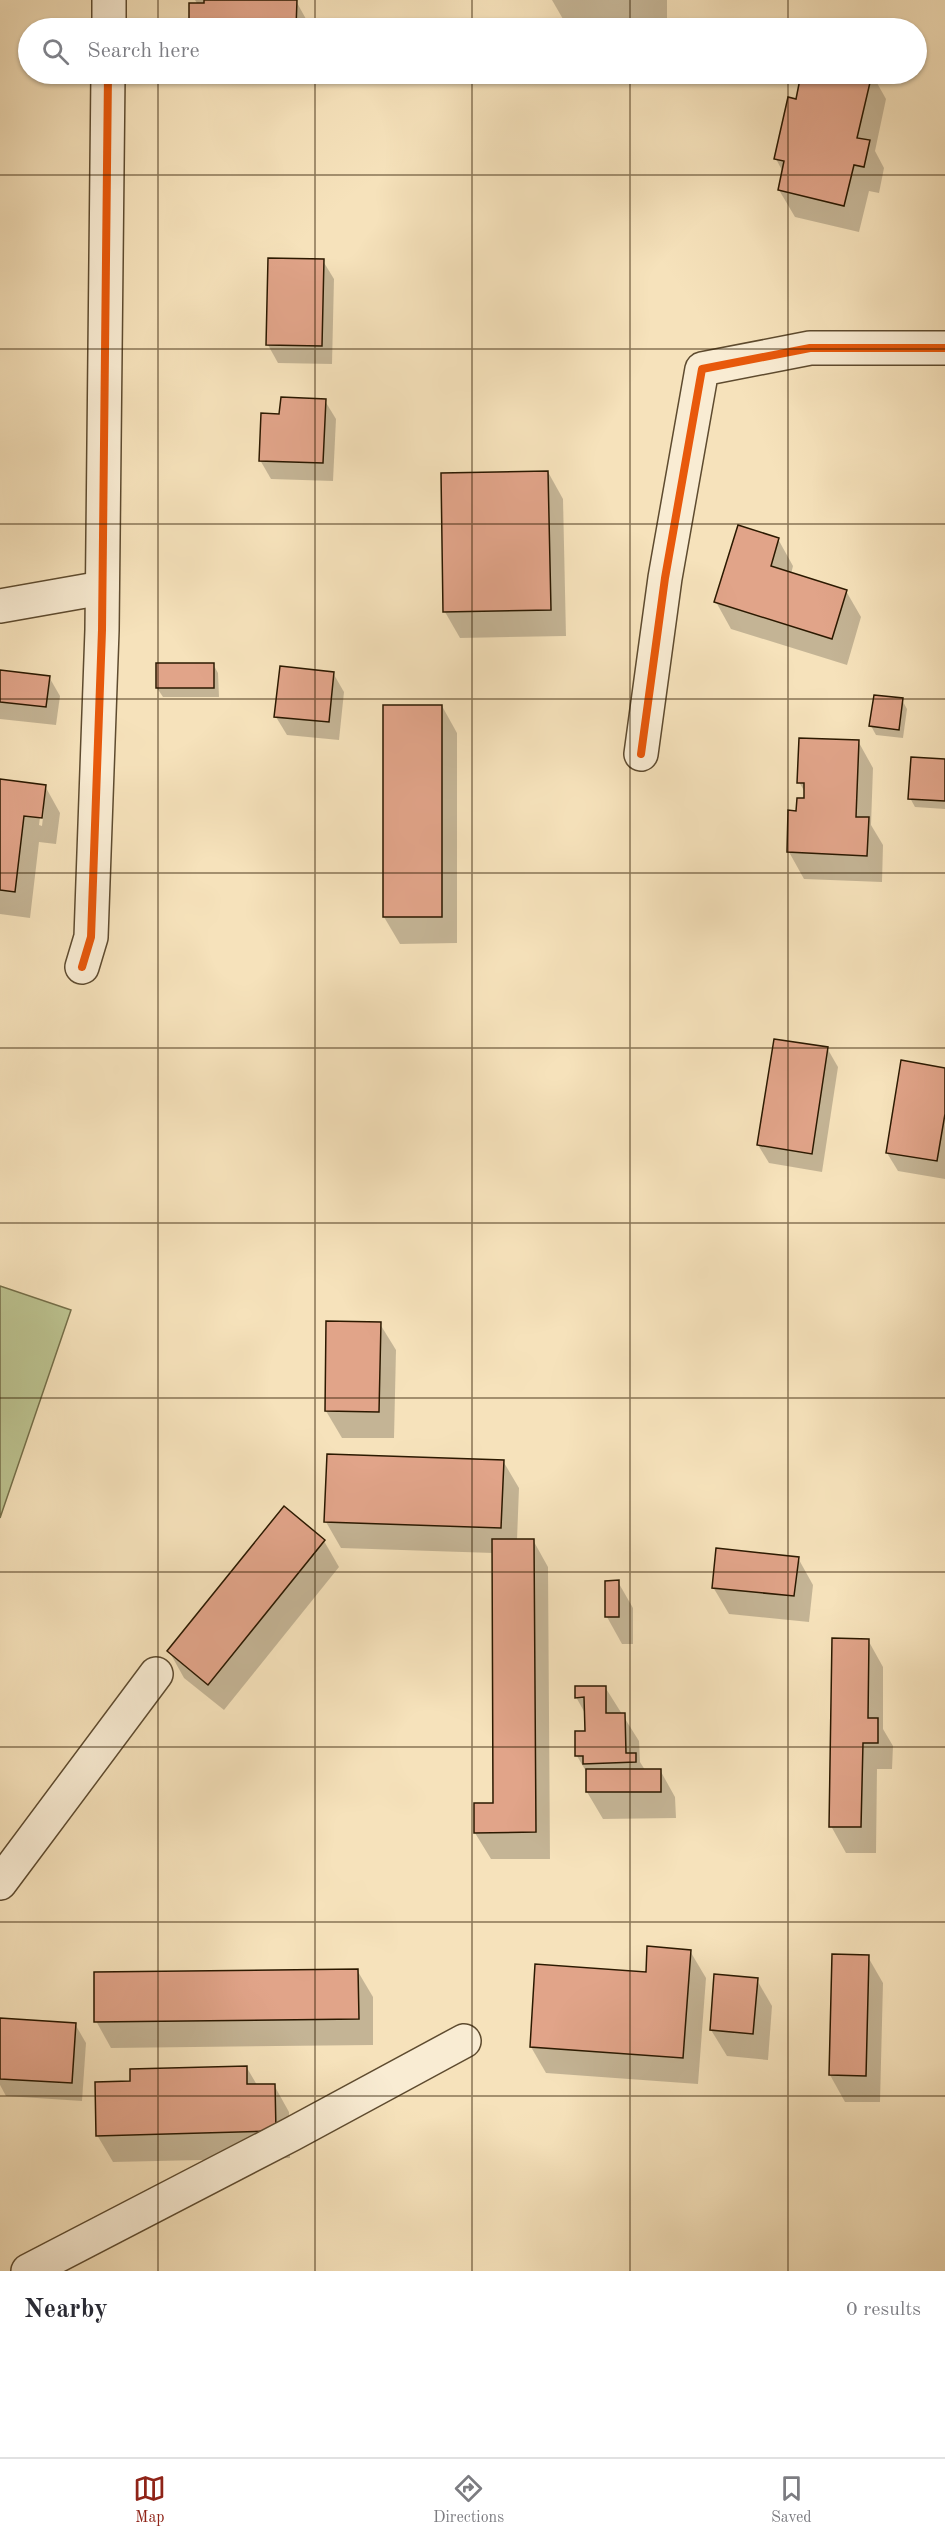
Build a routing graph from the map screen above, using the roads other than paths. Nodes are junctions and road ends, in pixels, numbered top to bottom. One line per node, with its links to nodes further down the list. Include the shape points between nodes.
1 (109, 0): 2 (street)
2 (109, 18)
3 (108, 84): 5 (street)
4 (945, 348): 7 (street, via 810,348 702,369 665,578)
5 (102, 588): 6 (street); 8 (street, via 91,937)
6 (0, 606)
7 (641, 754)
8 (82, 968)
9 (156, 1674): 10 (street)
10 (0, 1884)
11 (464, 2041): 12 (street)
12 (28, 2271)

